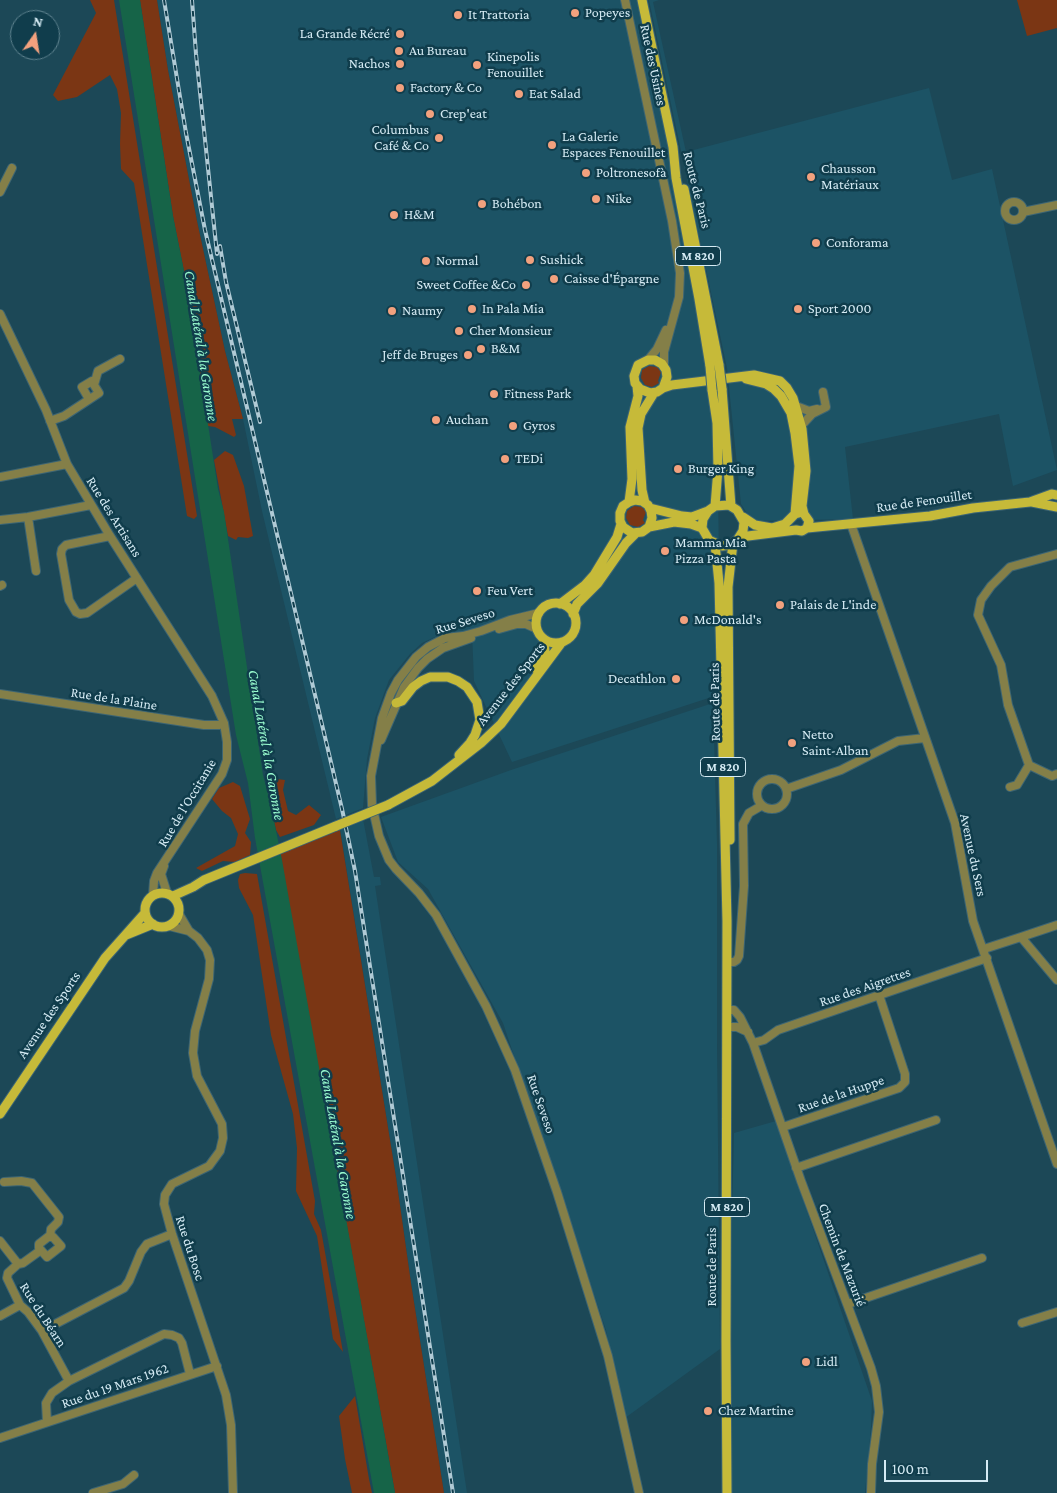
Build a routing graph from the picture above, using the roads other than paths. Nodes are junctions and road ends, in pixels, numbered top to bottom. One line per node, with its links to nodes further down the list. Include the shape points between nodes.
1 (625, 0): 7 (street, Rue des Usines, via 672,221 680,273)
2 (642, 0): 11 (main road, Route de Paris / M 820)
3 (12, 168): 4 (street)
4 (0, 192)
5 (1057, 204): 6 (street)
6 (1023, 212)
7 (675, 313): 10 (street, Rue des Usines); 12 (street, Rue des Usines, via 664,352)
8 (0, 314): 23 (street, Rue des Artisans)
9 (120, 359): 15 (street, via 98,371)
10 (648, 360): 12 (main road, via 659,362); 16 (main road, via 634,372)
11 (714, 366): 32 (main road, Route de Paris / M 820, bridge, via 722,389); 34 (main road, Route de Paris / M 820, bridge, via 712,390 718,469)
12 (666, 369): 14 (main road, via 678,379); 17 (main road, via 667,381)
13 (736, 378): 14 (main road); 21 (main road, via 754,375 780,381); 37 (main road, via 766,384 787,405 798,451)
14 (690, 382): 17 (main road)
15 (94, 385): 20 (street, via 99,393); 20 (street, via 92,381 82,387)
16 (637, 386): 19 (main road, via 646,393); 28 (main road, via 638,396 630,427 632,479)
17 (663, 388): 19 (main road)
18 (823, 392): 22 (street, via 826,407)
19 (654, 393): 31 (main road, via 641,414 638,428 642,490)
20 (89, 399): 23 (street, via 64,416)
21 (796, 406): 22 (street, via 809,411); 24 (main road)
22 (821, 408): 24 (street)
23 (50, 421): 25 (street, Rue des Artisans)
24 (801, 426): 37 (main road, via 806,458)
25 (67, 464): 26 (street); 30 (street, Rue des Artisans)
26 (0, 477)
27 (1056, 493): 29 (main road, Rue de Fenouillet); 33 (main road, Rue de Fenouillet)
28 (629, 502): 31 (main road, via 639,500); 39 (main road, via 621,509)
29 (1030, 502): 33 (main road, Rue de Fenouillet); 40 (main road, Rue de Fenouillet)
30 (90, 505): 36 (street); 44 (street, Rue des Artisans)
31 (647, 505): 34 (main road, via 687,517 697,516); 41 (main road, via 652,518)
32 (731, 506): 34 (main road, via 724,504); 35 (main road)
33 (1057, 506)
34 (711, 508): 42 (main road, via 703,519)
35 (742, 517): 37 (main road, via 768,528); 45 (main road, via 744,527)
36 (28, 518): 38 (street); 48 (street)
37 (801, 519): 40 (main road, Rue de Fenouillet, via 822,526); 45 (main road, via 791,524 796,530)
38 (0, 520)
39 (621, 524): 43 (main road, via 629,532); 50 (main road, via 617,538 594,575)
40 (850, 524): 59 (street, Avenue du Sers)
41 (649, 527): 42 (main road, via 683,522); 43 (main road)
42 (702, 528): 46 (main road, via 706,537)
43 (636, 533): 52 (main road, via 598,583 577,604)
44 (110, 536): 49 (street, Rue des Artisans); 49 (street, via 66,545 62,549 69,600 76,612 87,613)
45 (737, 540): 46 (main road, via 726,546); 74 (main road, Route de Paris / M 820, via 728,587 730,855)
46 (715, 544): 74 (main road, Route de Paris / M 820, via 719,583)
47 (1057, 554): 62 (street, via 1010,566 981,600 978,615 1001,665 1008,704)
48 (36, 571)
49 (137, 578): 58 (street, Rue des Artisans, via 212,696)
50 (560, 604): 51 (main road, via 548,605); 52 (main road)
51 (539, 613): 53 (main road); 61 (street, Rue Seveso, via 463,636 445,638 416,657 391,693)
52 (573, 614): 55 (main road, via 573,631)
53 (537, 629): 54 (main road); 57 (street, Rue Seveso, via 516,624 443,648 418,668)
54 (544, 638): 55 (main road, via 554,643); 60 (main road, Avenue des Sports, via 544,651 536,668)
55 (562, 642): 60 (main road, Avenue des Sports, via 501,724)
56 (0, 694): 58 (street, Rue de la Plaine, via 204,725)
57 (396, 703): 61 (street, Rue Seveso); 64 (main road, via 421,681 438,676 458,681 467,687 477,702 480,720 470,744)
58 (224, 723): 68 (street, Rue de l'Occitanie, via 227,760 222,774)
59 (925, 738): 66 (street, via 898,741 841,770); 81 (street, Avenue du Sers, via 955,823 973,921)
60 (481, 743): 64 (main road, Avenue des Sports)
61 (375, 750): 116 (street, Rue Seveso, via 370,790 382,848 436,915 486,1006 516,1070 608,1356)
62 (1030, 764): 63 (street, via 1052,776); 65 (street, via 1017,785)
63 (1057, 774)
64 (432, 781): 69 (main road, Avenue des Sports, bridge, via 388,805 246,862)
65 (1010, 787)
66 (786, 789): 67 (street, via 782,806 772,810); 67 (street, via 779,781 763,782 756,793)
67 (761, 806): 83 (street, via 748,813 743,824 744,886 739,956)
68 (164, 864): 70 (street, via 161,874); 71 (street, Rue de l'Occitanie, via 154,881)
69 (193, 888): 70 (main road); 72 (main road)
70 (170, 894): 71 (main road); 72 (main road)
71 (153, 895): 73 (main road, via 146,903)
72 (179, 910): 77 (main road, via 174,923); 78 (street, Rue du Bosc)
73 (145, 913): 75 (main road); 79 (main road, Avenue des Sports)
74 (727, 921): 83 (main road, Route de Paris / M 820)
75 (153, 924): 77 (main road); 79 (main road, Avenue des Sports)
76 (1057, 925): 80 (street)
77 (169, 926): 78 (street)
78 (189, 930): 96 (street, Rue du Bosc, via 207,950 210,960 209,980 195,1031 193,1053 197,1076 222,1124 223,1138 220,1151 209,1166 168,1188 164,1204)
79 (126, 936): 90 (main road, Avenue des Sports, via 105,958)
80 (1020, 937): 81 (street); 84 (street)
81 (984, 949): 82 (street, Avenue du Sers)
82 (987, 958): 85 (street, Rue des Aigrettes); 93 (street, Avenue du Sers)
83 (732, 961): 86 (main road, Route de Paris / M 820)
84 (1057, 980)
85 (879, 995): 89 (street, Rue des Aigrettes, via 778,1030); 92 (street, Rue de la Huppe, via 905,1082 899,1088)
86 (728, 1010): 87 (main road, Route de Paris / M 820); 88 (street, Chemin de Mazurié, via 736,1012)
87 (728, 1027): 88 (street); 117 (main road, Route de Paris / M 820)
88 (748, 1032): 89 (street, Chemin de Mazurié)
89 (753, 1043): 92 (street, Chemin de Mazurié)
90 (0, 1114)
91 (936, 1120): 94 (street)
92 (783, 1127): 94 (street, Chemin de Mazurié)
93 (1057, 1164)
94 (796, 1168): 102 (street, Chemin de Mazurié)
95 (1, 1182): 97 (street, via 32,1183 59,1217)
96 (172, 1234): 107 (street, via 147,1244 124,1288); 108 (street, Rue du Bosc)
97 (50, 1237): 99 (street, via 39,1244); 99 (street, via 60,1246 47,1257)
98 (0, 1241): 101 (street)
99 (41, 1250): 101 (street)
100 (982, 1258): 102 (street)
101 (18, 1264): 103 (street, Rue du Béarn, via 7,1278)
102 (848, 1304): 118 (street, Chemin de Mazurié, via 871,1368 878,1399)
103 (20, 1305): 105 (street); 107 (street, Rue du Béarn)
104 (1057, 1312): 106 (street)
105 (0, 1316)
106 (1022, 1323)
107 (42, 1331): 110 (street, Rue du Béarn)
108 (217, 1366): 109 (street, Rue du 19 Mars 1962); 115 (street, Rue du Bosc, via 231,1416)
109 (190, 1374): 110 (street, Rue du 19 Mars 1962, via 179,1338 164,1334); 111 (street, Rue du 19 Mars 1962)
110 (69, 1381): 111 (street, Rue du 19 Mars 1962, via 52,1393 46,1403)
111 (47, 1422): 112 (street, Rue du 19 Mars 1962)
112 (0, 1438)
113 (134, 1474): 114 (street, via 123,1484)
114 (93, 1493)
115 (233, 1493)
116 (639, 1493)
117 (727, 1493)
118 (871, 1493)

